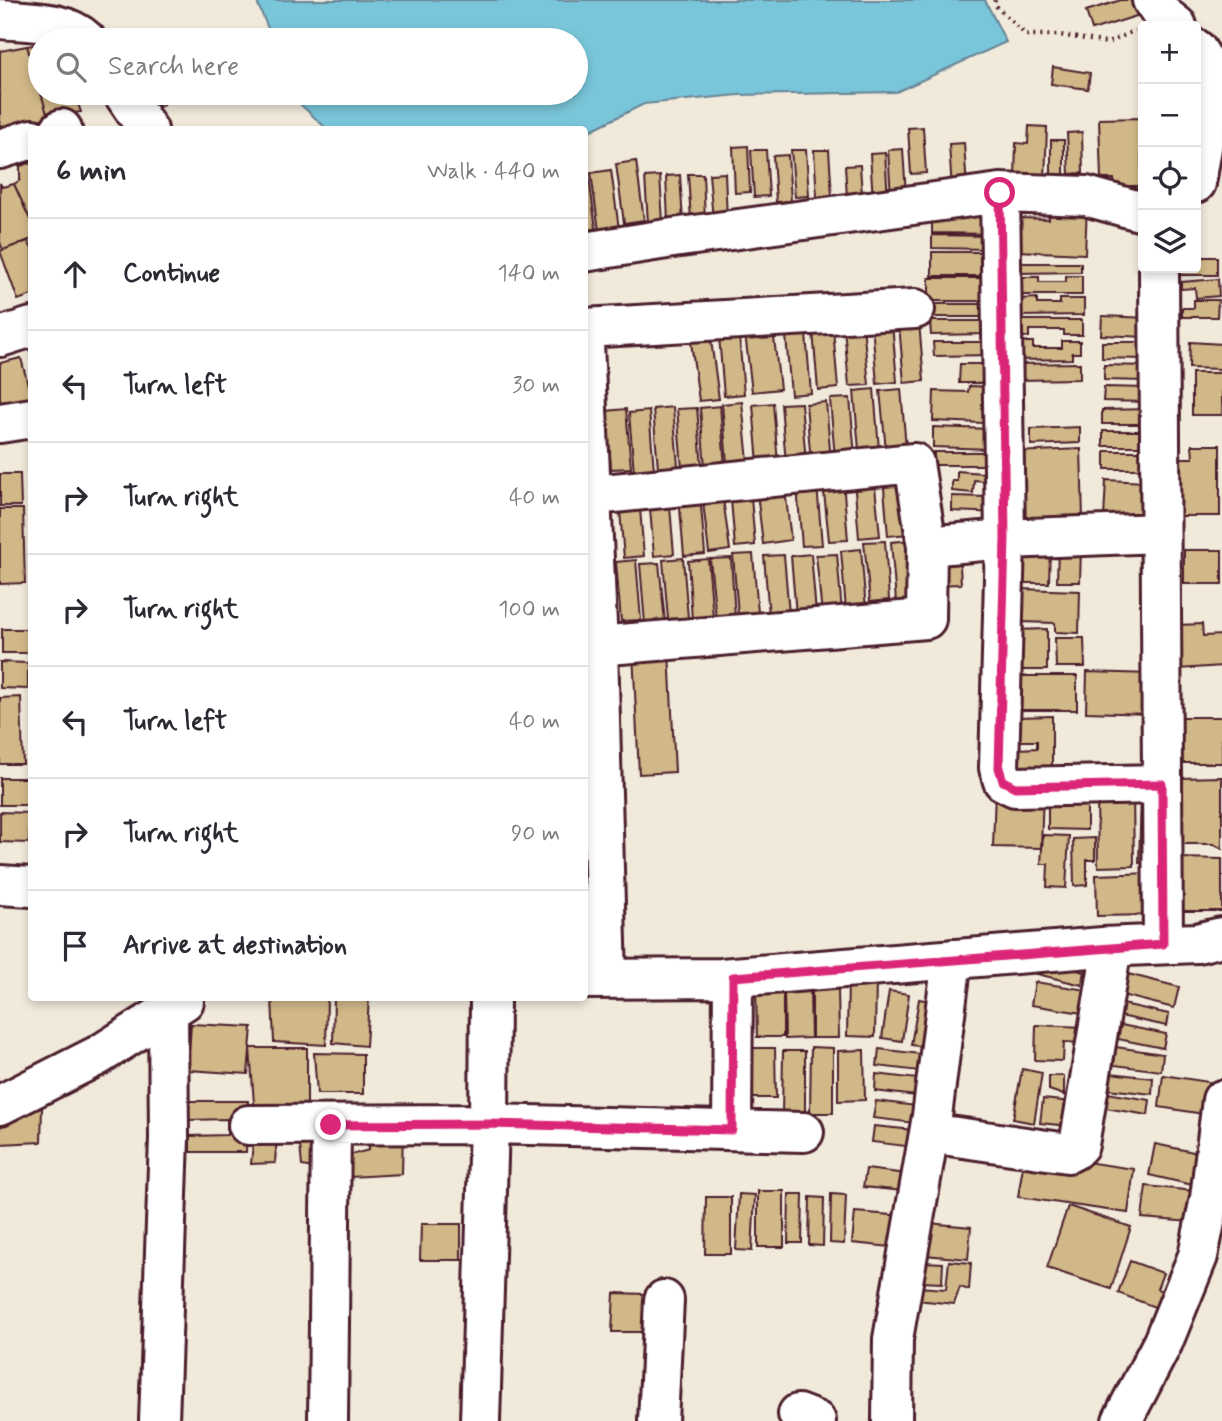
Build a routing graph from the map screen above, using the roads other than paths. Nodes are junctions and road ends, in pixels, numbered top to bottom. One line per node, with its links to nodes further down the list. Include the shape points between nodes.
1 (0, 19): 2 (street)
2 (65, 22)
3 (1201, 57): 8 (street, via 1214,77)
4 (131, 105): 5 (street)
5 (145, 126)
6 (28, 140): 7 (street)
7 (0, 149)
8 (1201, 154)
9 (1000, 193): 10 (street, via 1086,196); 11 (street); 22 (street)
10 (1138, 211)
11 (588, 251)
12 (1159, 273): 20 (street)
13 (915, 309): 15 (street)
14 (28, 328): 16 (street)
15 (588, 328)
16 (0, 337)
17 (28, 419): 18 (street)
18 (0, 423)
19 (588, 496): 23 (street, via 914,463)
20 (1160, 533): 22 (street); 25 (street)
21 (588, 534): 24 (street)
22 (1005, 538): 23 (street); 25 (street, via 999,768 1003,781 1015,787)
23 (927, 546): 24 (street, via 926,619)
24 (591, 646): 33 (street)
25 (1162, 784): 29 (street)
26 (0, 885): 27 (street)
27 (28, 887)
28 (1222, 937): 29 (street)
29 (1163, 944): 30 (street)
30 (1112, 947): 31 (street); 43 (street, via 1079,1145 1068,1153)
31 (952, 959): 32 (street); 43 (street)
32 (733, 977): 33 (street); 41 (street)
33 (596, 979)
34 (490, 1001): 38 (street)
35 (178, 1004): 37 (street, via 99,1055); 46 (street)
36 (1222, 1100): 44 (street, via 1210,1198)
37 (0, 1105)
38 (489, 1124): 40 (street); 41 (street); 48 (street)
39 (248, 1125): 40 (street)
40 (331, 1125): 47 (street)
41 (732, 1130): 42 (street)
42 (804, 1132)
43 (929, 1133): 50 (street, via 892,1339)
44 (1210, 1259): 51 (street)
45 (664, 1300): 49 (street)
46 (159, 1421)
47 (328, 1421)
48 (480, 1421)
49 (659, 1421)
50 (892, 1421)
51 (1122, 1421)

